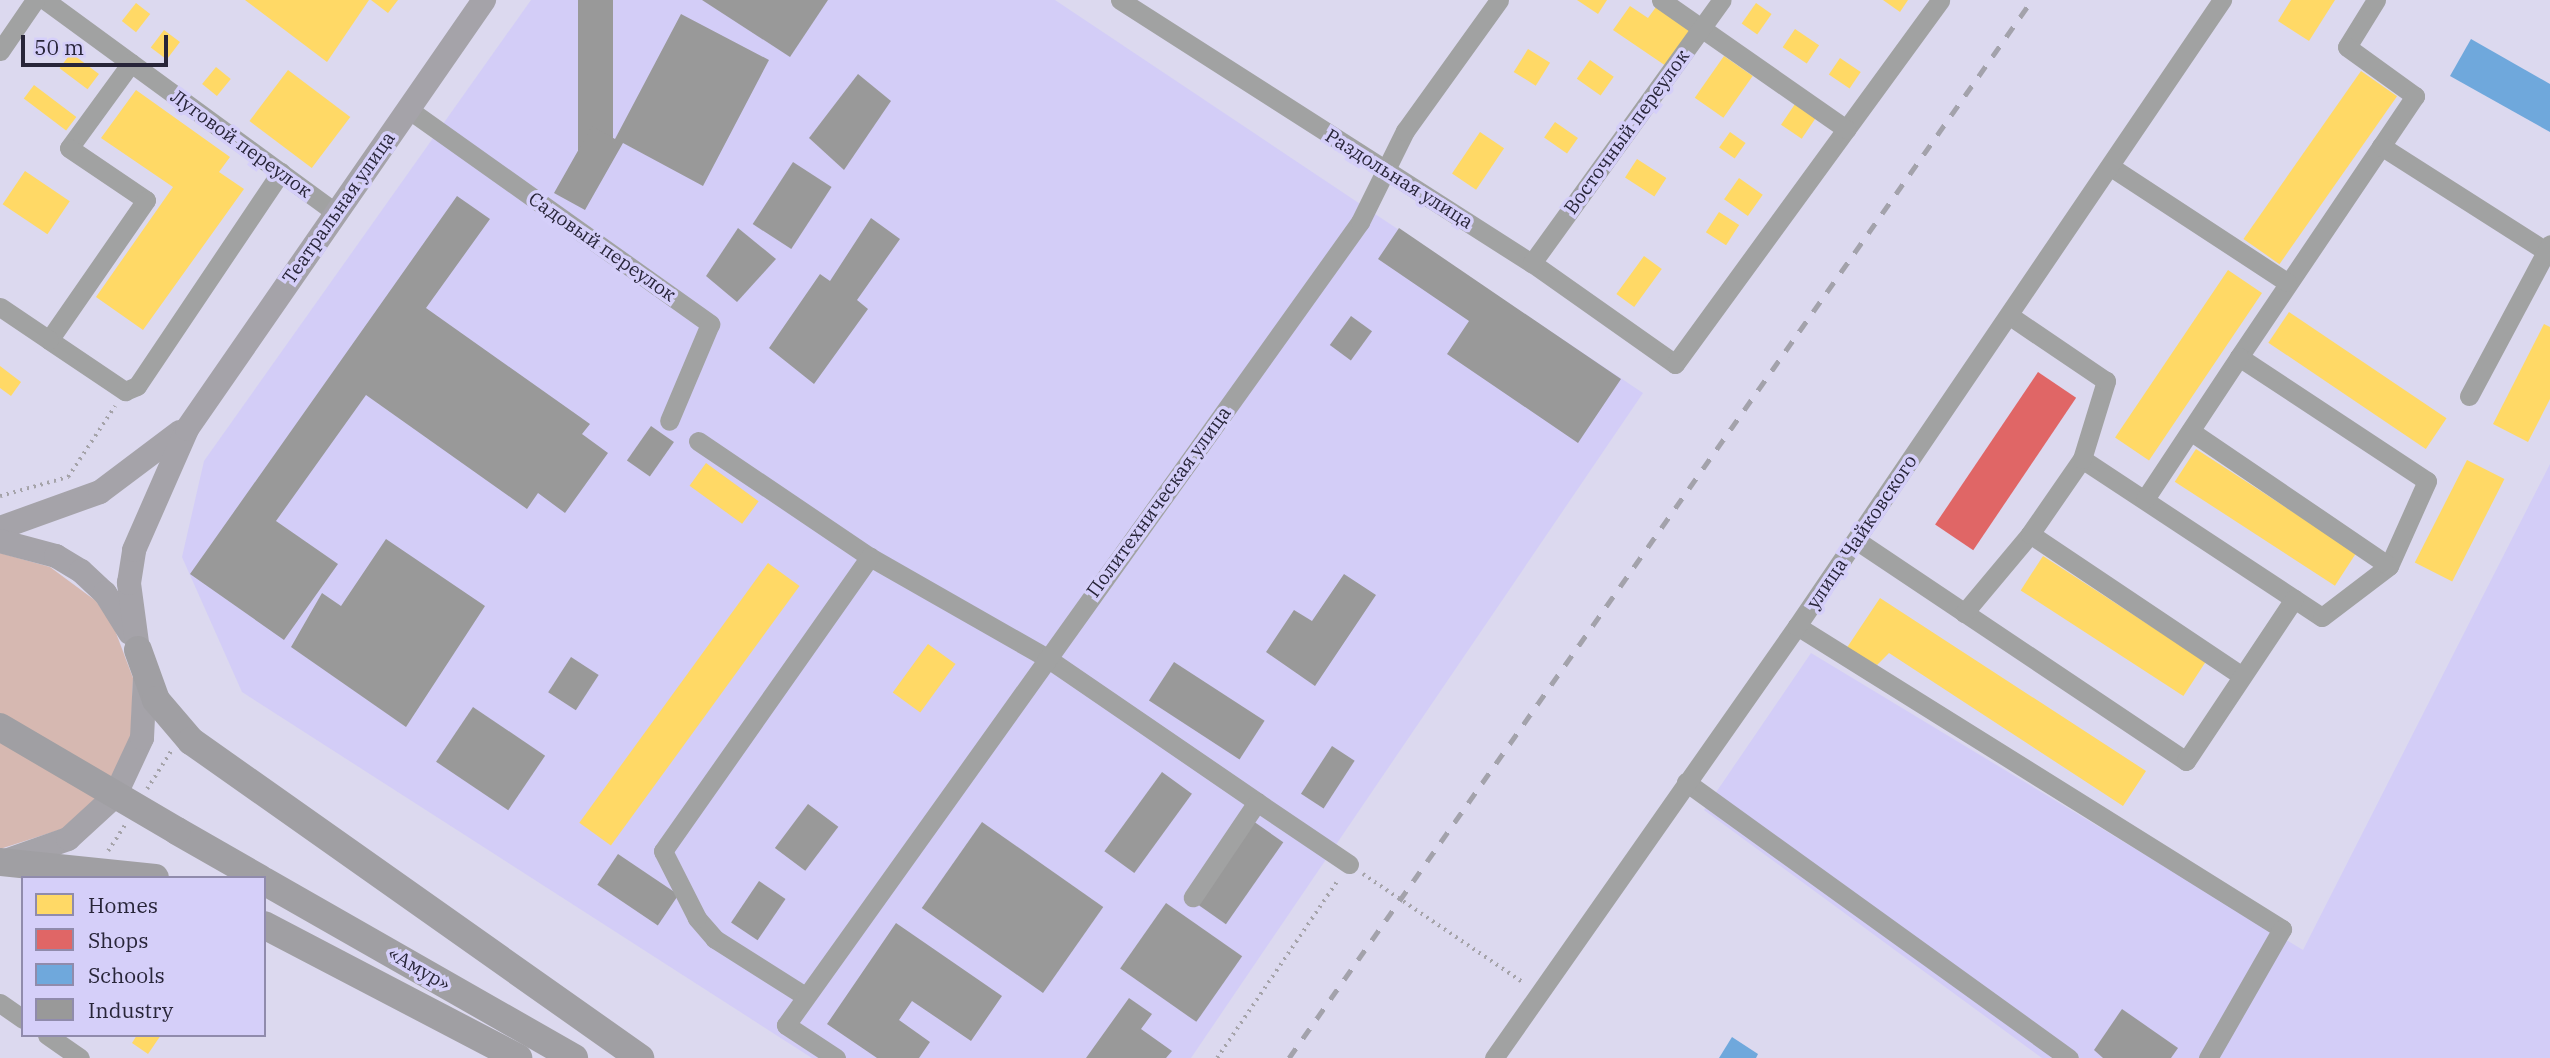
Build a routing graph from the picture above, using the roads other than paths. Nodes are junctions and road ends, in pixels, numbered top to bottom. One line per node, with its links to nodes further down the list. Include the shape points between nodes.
1 (35, 0): 12 (street)
2 (45, 0): 13 (street, Луговой переулок)
3 (483, 0): 14 (main road, Театральная улица)
4 (1120, 0): 18 (street, Раздольная улица)
5 (1499, 0): 18 (street, Политехническая улица, via 1405,131)
6 (1661, 0): 11 (street)
7 (1722, 0): 11 (street, Восточный переулок)
8 (1940, 0): 15 (street)
9 (2222, 0): 17 (street, улица Чайковского)
10 (2376, 0): 16 (street, via 2347,47 2415,96)
11 (1701, 29): 15 (street); 22 (street, Восточный переулок)
12 (0, 51)
13 (131, 63): 19 (street, Луговой переулок); 26 (street, via 69,148 146,200)
14 (408, 109): 20 (main road, Театральная улица); 30 (street, Садовый переулок, via 710,324)
15 (1846, 129): 22 (street, Раздольная улица, via 1675,364)
16 (2381, 146): 21 (street); 23 (street)
17 (2111, 167): 23 (street); 25 (street, улица Чайковского)
18 (1384, 170): 22 (street, Раздольная улица); 45 (street, Политехническая улица, via 1360,222)
19 (281, 172): 20 (street, Луговой переулок); 26 (street, via 137,386 125,391)
20 (336, 213): 29 (main road, Театральная улица)
21 (2548, 247): 28 (street)
22 (1531, 263)
23 (2287, 282): 27 (street)
24 (0, 307): 26 (street)
25 (2010, 316): 33 (street, via 2106,381); 37 (street, улица Чайковского)
26 (49, 340)
27 (2239, 357): 31 (street); 40 (street, via 2427,481)
28 (2469, 396)
29 (195, 416): 35 (main road, Театральная улица, via 141,466 100,492); 44 (main road, Театральная улица, via 158,488 134,550 130,583)
30 (669, 421)
31 (2190, 431): 34 (street); 40 (street)
32 (698, 441): 39 (street)
33 (2082, 459): 34 (street); 36 (street)
34 (2145, 499): 41 (street)
35 (0, 528)
36 (2030, 534): 42 (street); 46 (street)
37 (1856, 540): 42 (street); 43 (street, улица Чайковского)
38 (0, 541): 44 (main road, via 55,556 81,571 124,618)
39 (870, 557): 45 (street); 57 (street, via 663,851 697,918 715,939)
40 (2389, 566): 41 (street, via 2322,617)
41 (2294, 599): 46 (street)
42 (1964, 613): 46 (street, via 2186,761)
43 (1797, 626): 48 (street, улица Чайковского); 68 (street, via 2282,929)
44 (138, 650): 50 (main road, via 146,707 142,738 115,796 68,839 40,852); 64 (highway, via 156,700 191,741)
45 (1047, 658): 49 (street); 57 (street, Политехническая улица)
46 (2242, 676)
47 (0, 727): 53 (highway, bridge)
48 (1686, 782): 66 (street, улица Чайковского); 67 (street)
49 (1257, 802): 51 (street); 55 (street)
50 (0, 861): 52 (highway)
51 (1349, 864)
52 (137, 876)
53 (256, 876)
54 (266, 882): 63 (highway, «Амур»)
55 (1193, 897)
56 (266, 926): 62 (highway)
57 (805, 996): 65 (street, Политехническая улица, via 786,1025)
58 (0, 1003): 59 (street)
59 (21, 1018)
60 (50, 1037): 61 (street)
61 (80, 1058)
62 (518, 1058)
63 (574, 1058)
64 (640, 1058)
65 (836, 1058)
66 (1494, 1058)
67 (2069, 1058)
68 (2208, 1058)

